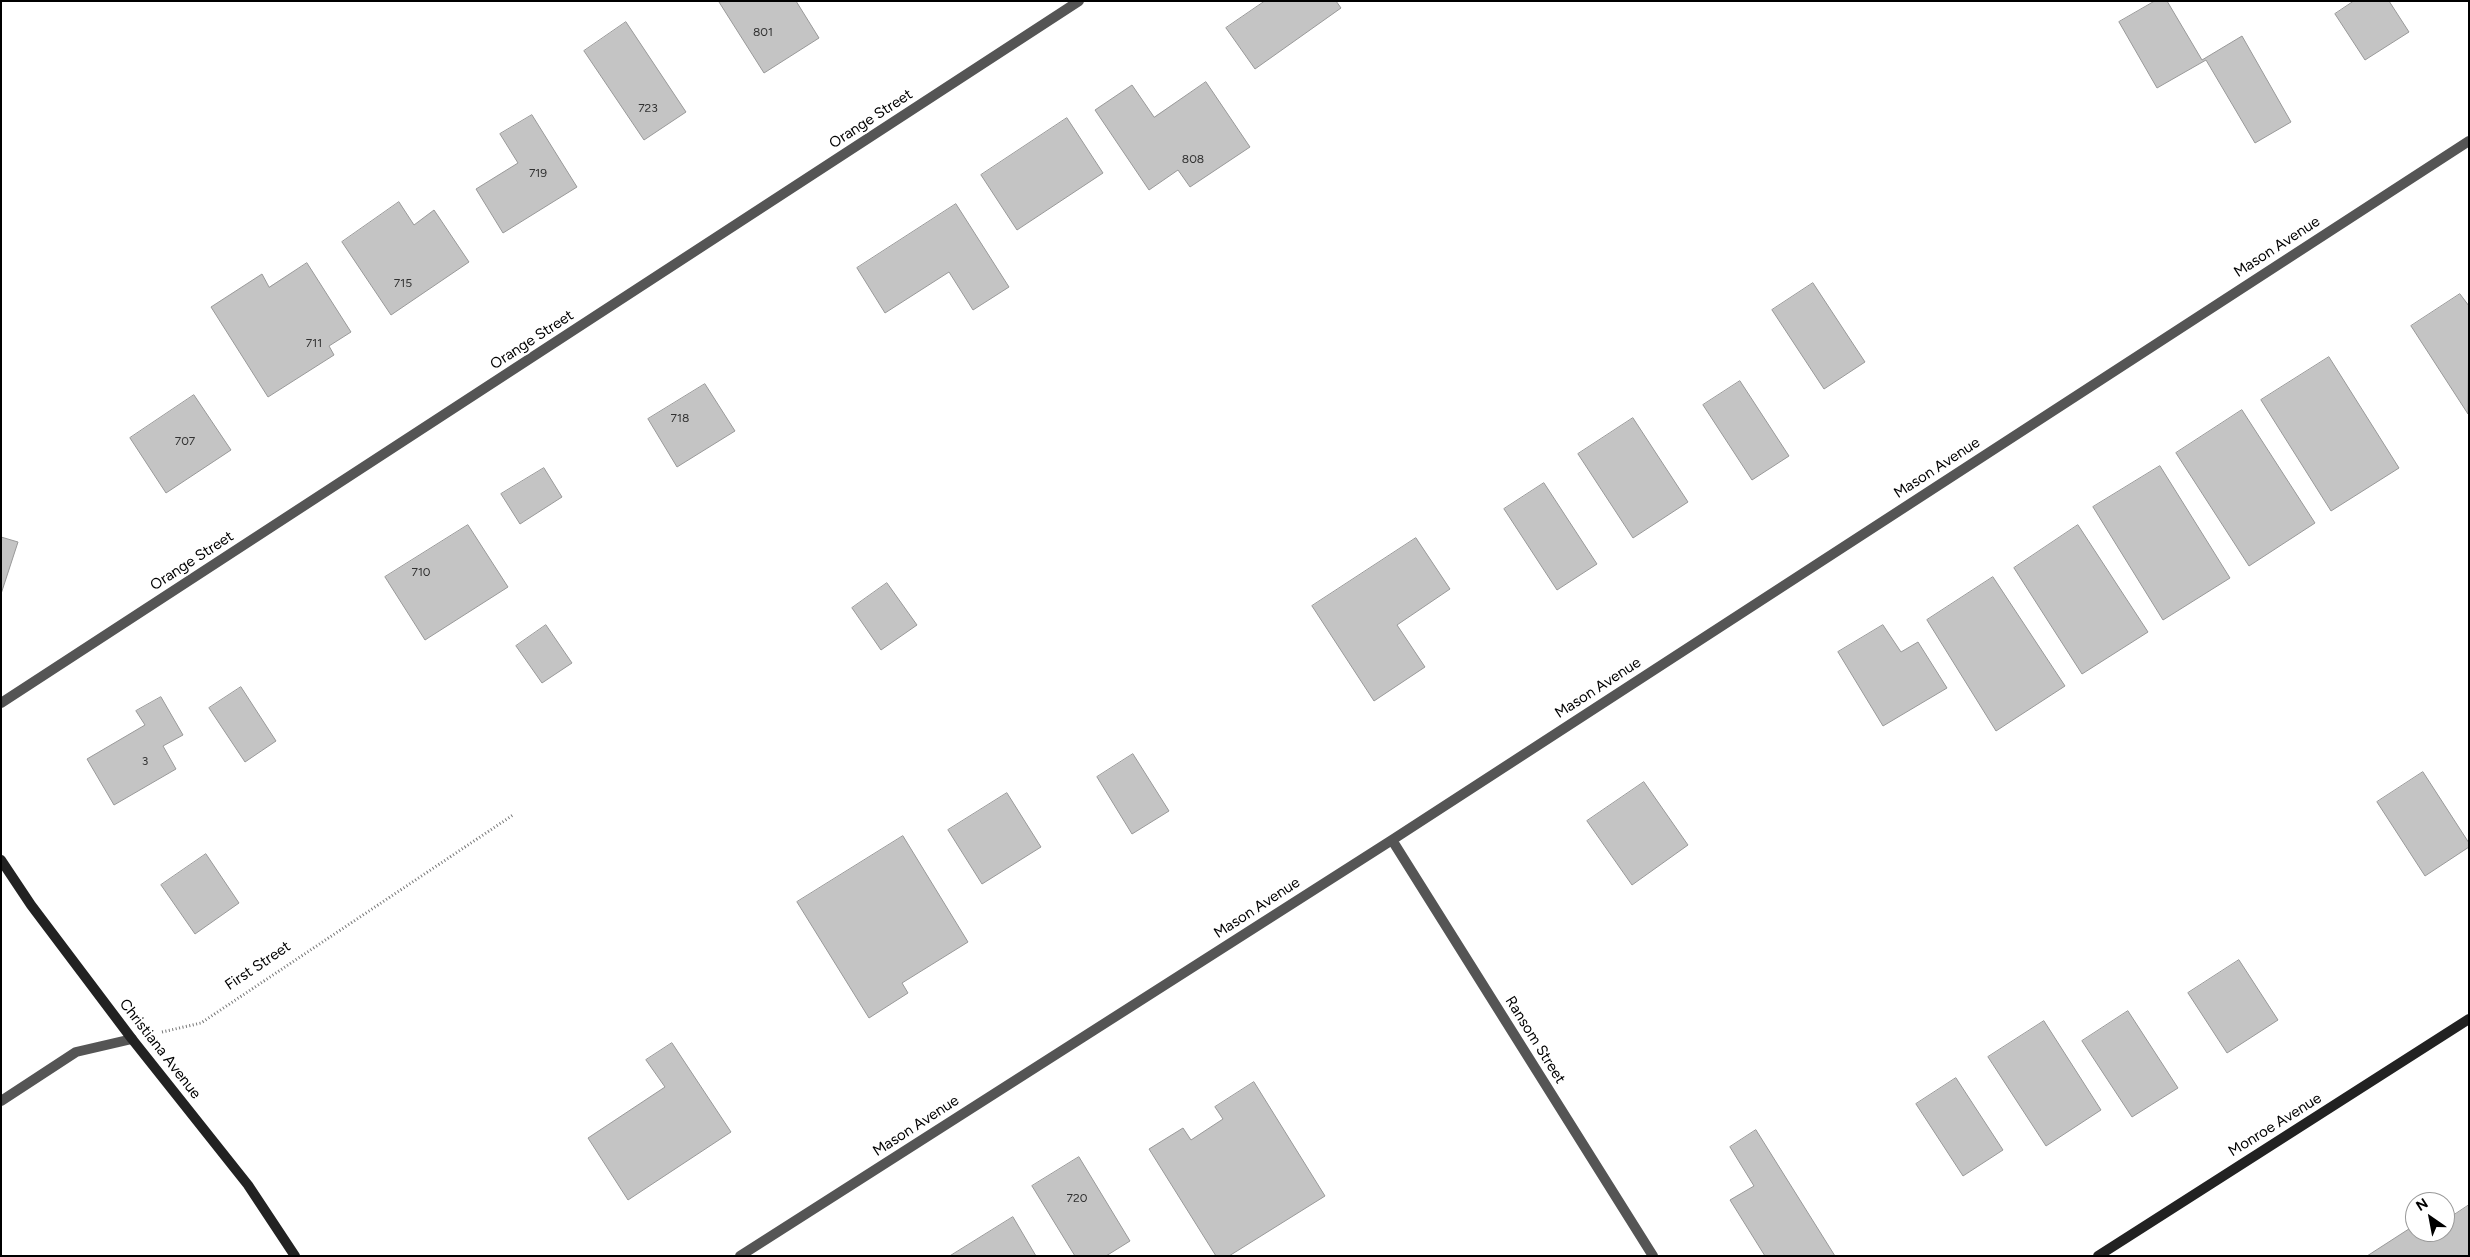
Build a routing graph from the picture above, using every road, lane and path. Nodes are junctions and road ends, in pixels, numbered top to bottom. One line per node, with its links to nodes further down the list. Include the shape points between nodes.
1 (1078, 1): 3 (street, Orange Street)
2 (2469, 141): 5 (street, Mason Avenue)
3 (1, 703)
4 (513, 815): 8 (path, First Street, via 201,1023)
5 (1392, 840): 11 (street, Mason Avenue); 12 (street, Ransom Street)
6 (1, 860): 8 (street, Christiana Avenue)
7 (2469, 1019): 13 (street, Monroe Avenue)
8 (132, 1039): 9 (street, via 76,1052); 10 (street, Christiana Avenue, via 248,1186)
9 (1, 1101)
10 (295, 1256)
11 (740, 1256)
12 (1653, 1256)
13 (2098, 1256)

